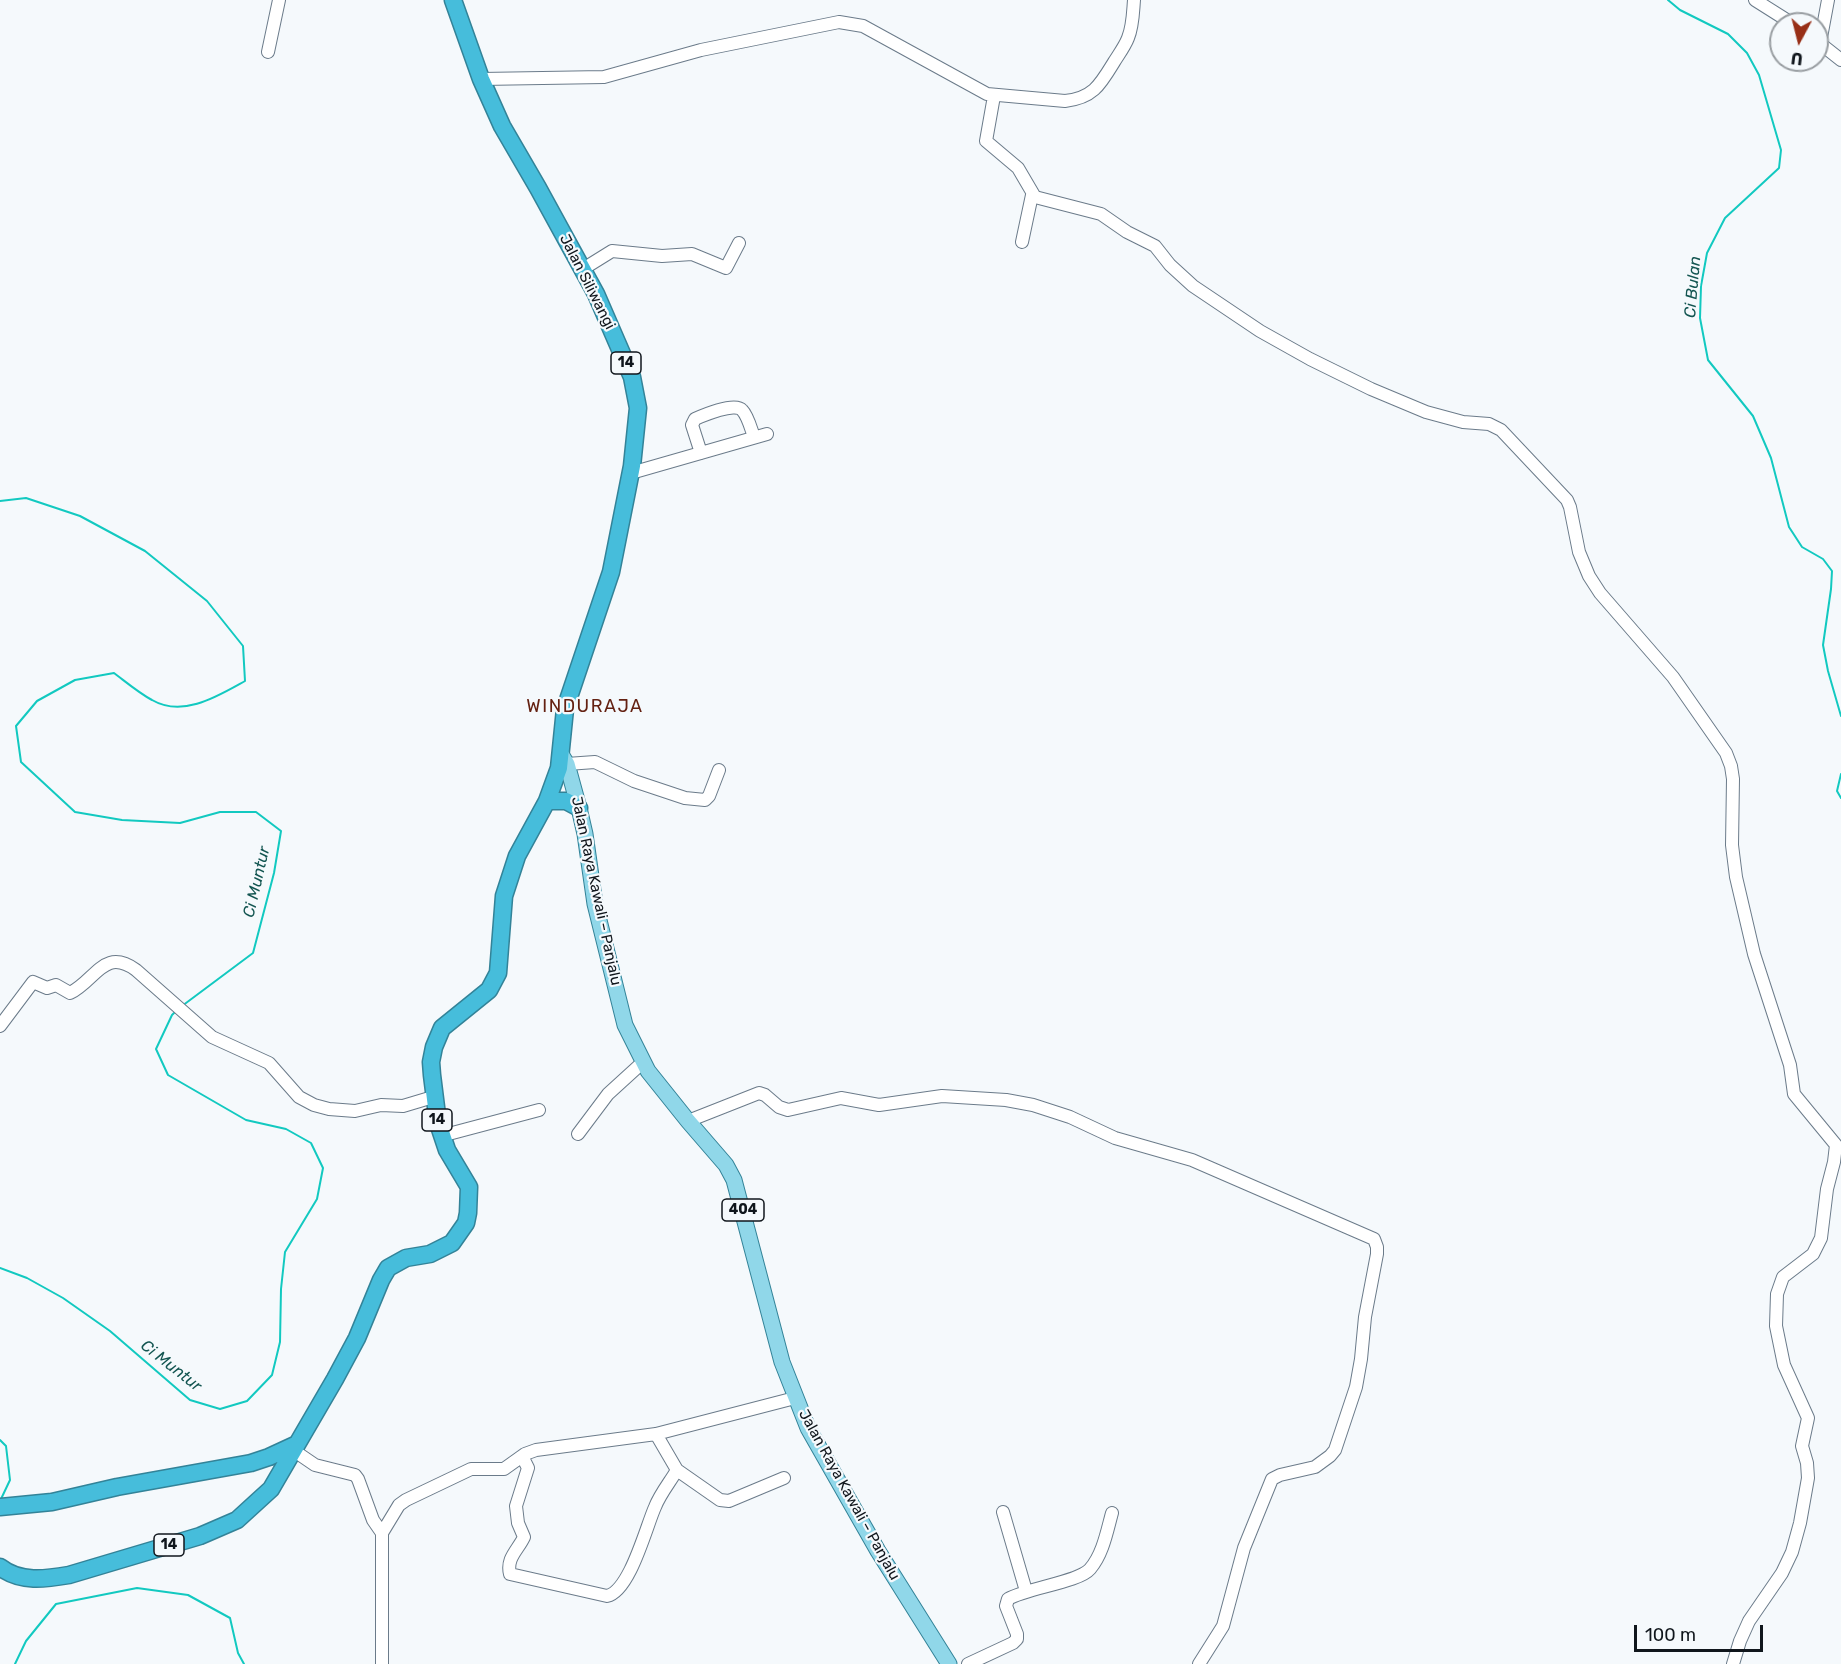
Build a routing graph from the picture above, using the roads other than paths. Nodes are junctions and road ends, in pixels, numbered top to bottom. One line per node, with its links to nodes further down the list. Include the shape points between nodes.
1 (279, 0): 7 (street)
2 (453, 0): 9 (highway, Jalan Siliwangi / 14)
3 (1134, 0): 10 (street, via 1125,44 1104,80 1088,95 1065,101)
4 (1755, 0): 5 (street)
5 (1774, 12)
6 (1829, 51): 8 (street)
7 (268, 52)
8 (1841, 60)
9 (482, 79): 10 (street, via 604,77 701,50 838,22 864,26); 14 (highway, Jalan Siliwangi / 14, via 502,126)
10 (993, 96): 11 (street, via 986,141 1018,168)
11 (1032, 195): 12 (street); 46 (street, via 1101,214 1155,246 1193,286 1310,359 1426,412 1489,424 1501,430 1567,500 1589,576 1673,677 1726,753 1733,779 1736,878 1754,954 1790,1065 1794,1094 1836,1145 1821,1238 1813,1254 1782,1277 1776,1308 1782,1359 1808,1418 1802,1442 1808,1472 1800,1523 1786,1564 1749,1621)
12 (1022, 242)
13 (739, 243): 14 (street, via 726,268 692,254 662,256 612,251)
14 (583, 269): 18 (highway, Jalan Siliwangi / 14, via 636,390 638,423)
15 (767, 434): 16 (street)
16 (754, 437): 17 (street); 17 (street, via 743,411 730,407 694,421 692,426)
17 (701, 453): 18 (street)
18 (631, 473): 19 (highway, Jalan Siliwangi / 14, via 611,572 565,709)
19 (564, 759): 20 (street, via 595,762 634,781 701,800 709,796); 21 (highway, 14); 22 (main road, Jalan Raya Kawali – Panjalu / 404)
20 (719, 770)
21 (547, 801): 22 (highway, via 566,801); 25 (highway, 14, via 518,856 504,896 495,982 442,1028 436,1042 431,1062)
22 (579, 808): 24 (main road, Jalan Raya Kawali – Panjalu / 404, via 609,965 625,1025)
23 (0, 1026): 25 (street, via 33,982 47,988 56,985 70,993 116,960 136,970 218,1041 269,1063 293,1093 314,1105 355,1111 381,1105 403,1106)
24 (642, 1063): 27 (main road, Jalan Raya Kawali – Panjalu / 404); 28 (street, via 614,1087)
25 (434, 1097): 29 (highway, 14)
26 (539, 1110): 29 (street)
27 (688, 1121): 30 (main road, Jalan Raya Kawali – Panjalu / 404, via 734,1180); 45 (street, via 759,1093 788,1110 841,1098 883,1106 935,1096 1006,1100 1055,1112 1115,1138 1192,1160 1374,1239 1377,1254 1361,1359 1335,1450 1315,1467 1280,1475 1270,1483 1244,1548 1223,1626)
28 (578, 1134)
29 (441, 1137): 32 (highway, 14, via 469,1187 466,1223 443,1249 406,1258 388,1268 352,1348)
30 (795, 1398): 31 (street); 43 (main road, Jalan Raya Kawali – Panjalu / 404, via 878,1551)
31 (656, 1434): 33 (street, via 536,1450); 34 (street)
32 (294, 1447): 36 (highway, via 251,1463 52,1502); 39 (street, via 315,1465 355,1475); 40 (highway, 14, via 271,1489 237,1520 209,1532 48,1579 18,1577)
33 (522, 1456): 34 (street, via 528,1469 516,1510 524,1537 511,1557 510,1574 607,1596 619,1589 627,1575 655,1506); 39 (street, via 504,1469 471,1469 405,1500)
34 (677, 1470): 35 (street, via 723,1501)
35 (784, 1478)
36 (0, 1507)
37 (1003, 1512): 41 (street)
38 (1112, 1513): 41 (street, via 1100,1553 1090,1570)
39 (382, 1533): 42 (street)
40 (3, 1569)
41 (1026, 1591): 44 (street, via 1005,1603 1017,1634 1015,1641)
42 (382, 1664)
43 (949, 1664)
44 (968, 1664)
45 (1199, 1664)
46 (1733, 1664)

